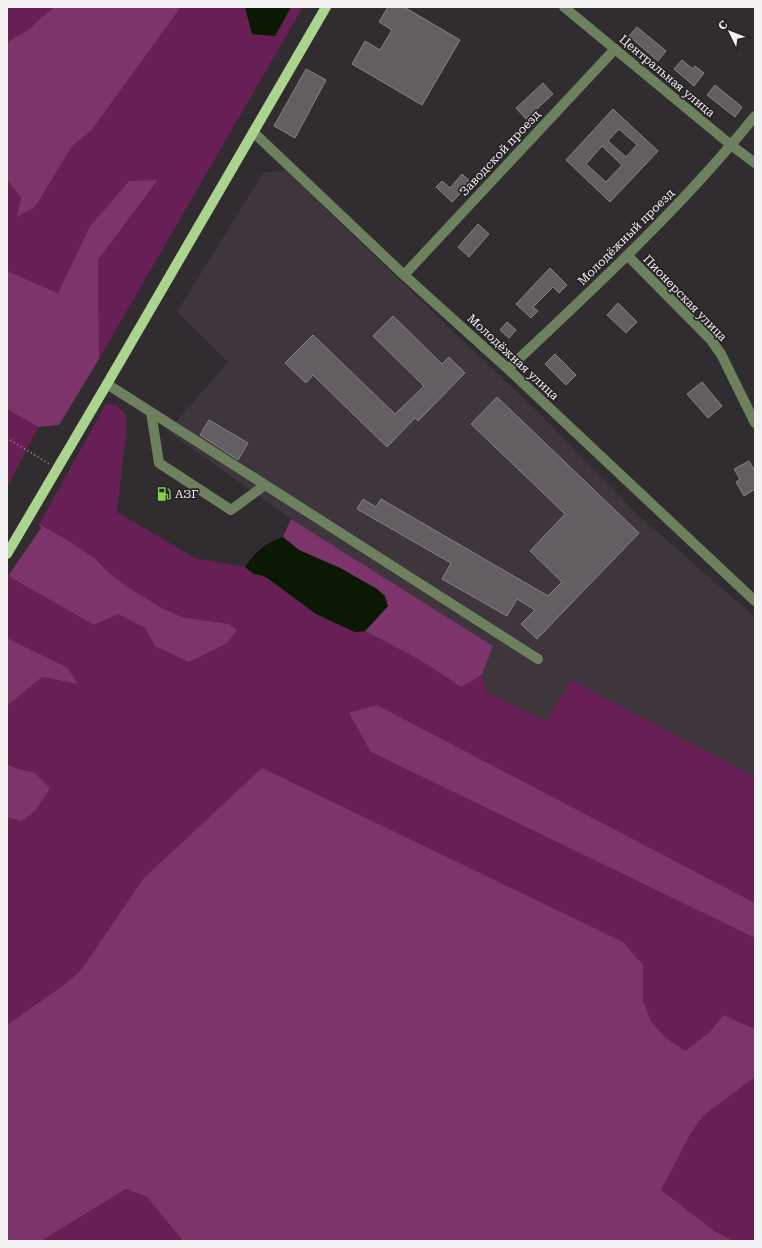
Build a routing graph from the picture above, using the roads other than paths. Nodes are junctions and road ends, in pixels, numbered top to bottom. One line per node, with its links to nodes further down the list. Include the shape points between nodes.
1 (326, 7): 5 (main road)
2 (564, 7): 3 (street, Центральная улица)
3 (615, 49): 6 (street, Центральная улица); 9 (street, Заводской проезд)
4 (755, 116): 6 (street, Молодёжный проезд)
5 (253, 132): 9 (street, Молодёжная улица); 11 (main road)
6 (731, 146): 7 (street, Центральная улица); 8 (street, Молодёжный проезд)
7 (755, 163)
8 (628, 256): 10 (street, Молодёжный проезд); 13 (street, Пионерская улица, via 711,340 721,354)
9 (404, 275): 10 (street, Молодёжная улица)
10 (508, 369): 16 (street, Молодёжная улица)
11 (107, 384): 12 (street); 15 (main road)
12 (151, 412): 14 (street); 14 (street, via 159,463 231,510)
13 (755, 423)
14 (265, 485): 17 (street)
15 (7, 554)
16 (755, 601)
17 (538, 659)

